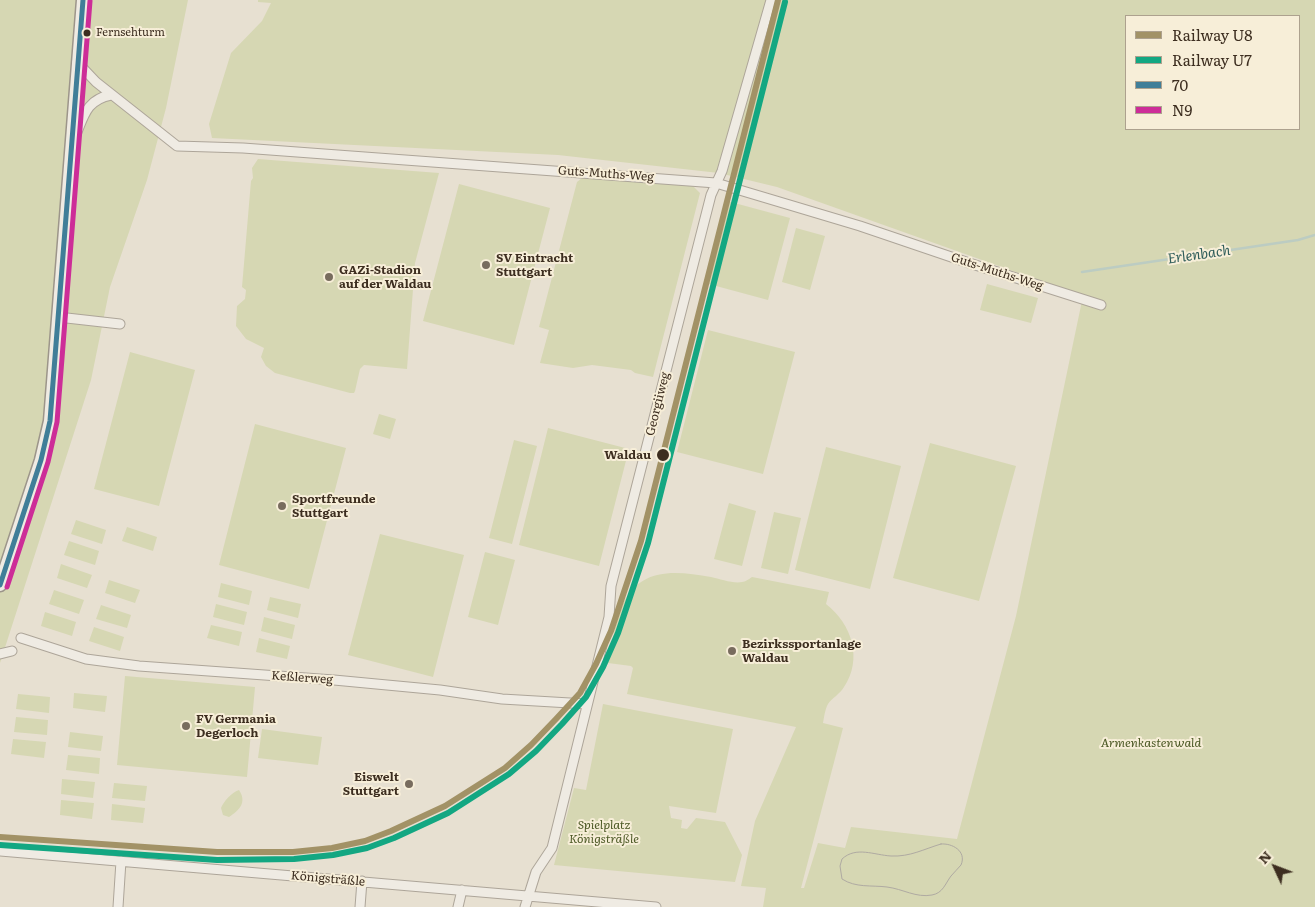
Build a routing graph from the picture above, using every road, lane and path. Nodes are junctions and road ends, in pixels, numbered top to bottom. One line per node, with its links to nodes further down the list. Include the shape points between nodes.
1 (83, 0): 3 (main road)
2 (771, 0): 6 (street, Georgiiweg)
3 (77, 62): 4 (street, Guts-Muths-Weg); 5 (main road)
4 (111, 95): 5 (street, via 101,97 86,110); 6 (street, Guts-Muths-Weg, via 177,146 243,148)
5 (71, 147): 8 (main road)
6 (716, 183): 7 (street, Guts-Muths-Weg, via 860,226); 14 (street, Georgiiweg, via 611,586 609,617)
7 (1101, 306)
8 (58, 317): 9 (street); 10 (main road, via 50,421 41,460)
9 (120, 324)
10 (0, 585)
11 (21, 638): 14 (street, Keßlerweg, via 86,660)
12 (12, 651): 13 (street)
13 (0, 654)
14 (587, 704): 19 (street, Georgiiweg, via 552,848 536,872)
15 (0, 851): 16 (street, Königsträßle)
16 (121, 861): 17 (street, Königsträßle); 20 (street)
17 (362, 881): 18 (street, Königsträßle); 21 (street)
18 (462, 890): 19 (street, Königsträßle); 22 (street)
19 (528, 895): 23 (street, Georgiiweg); 24 (street, Königsträßle)
20 (118, 907)
21 (360, 907)
22 (458, 907)
23 (525, 907)
24 (656, 907)

